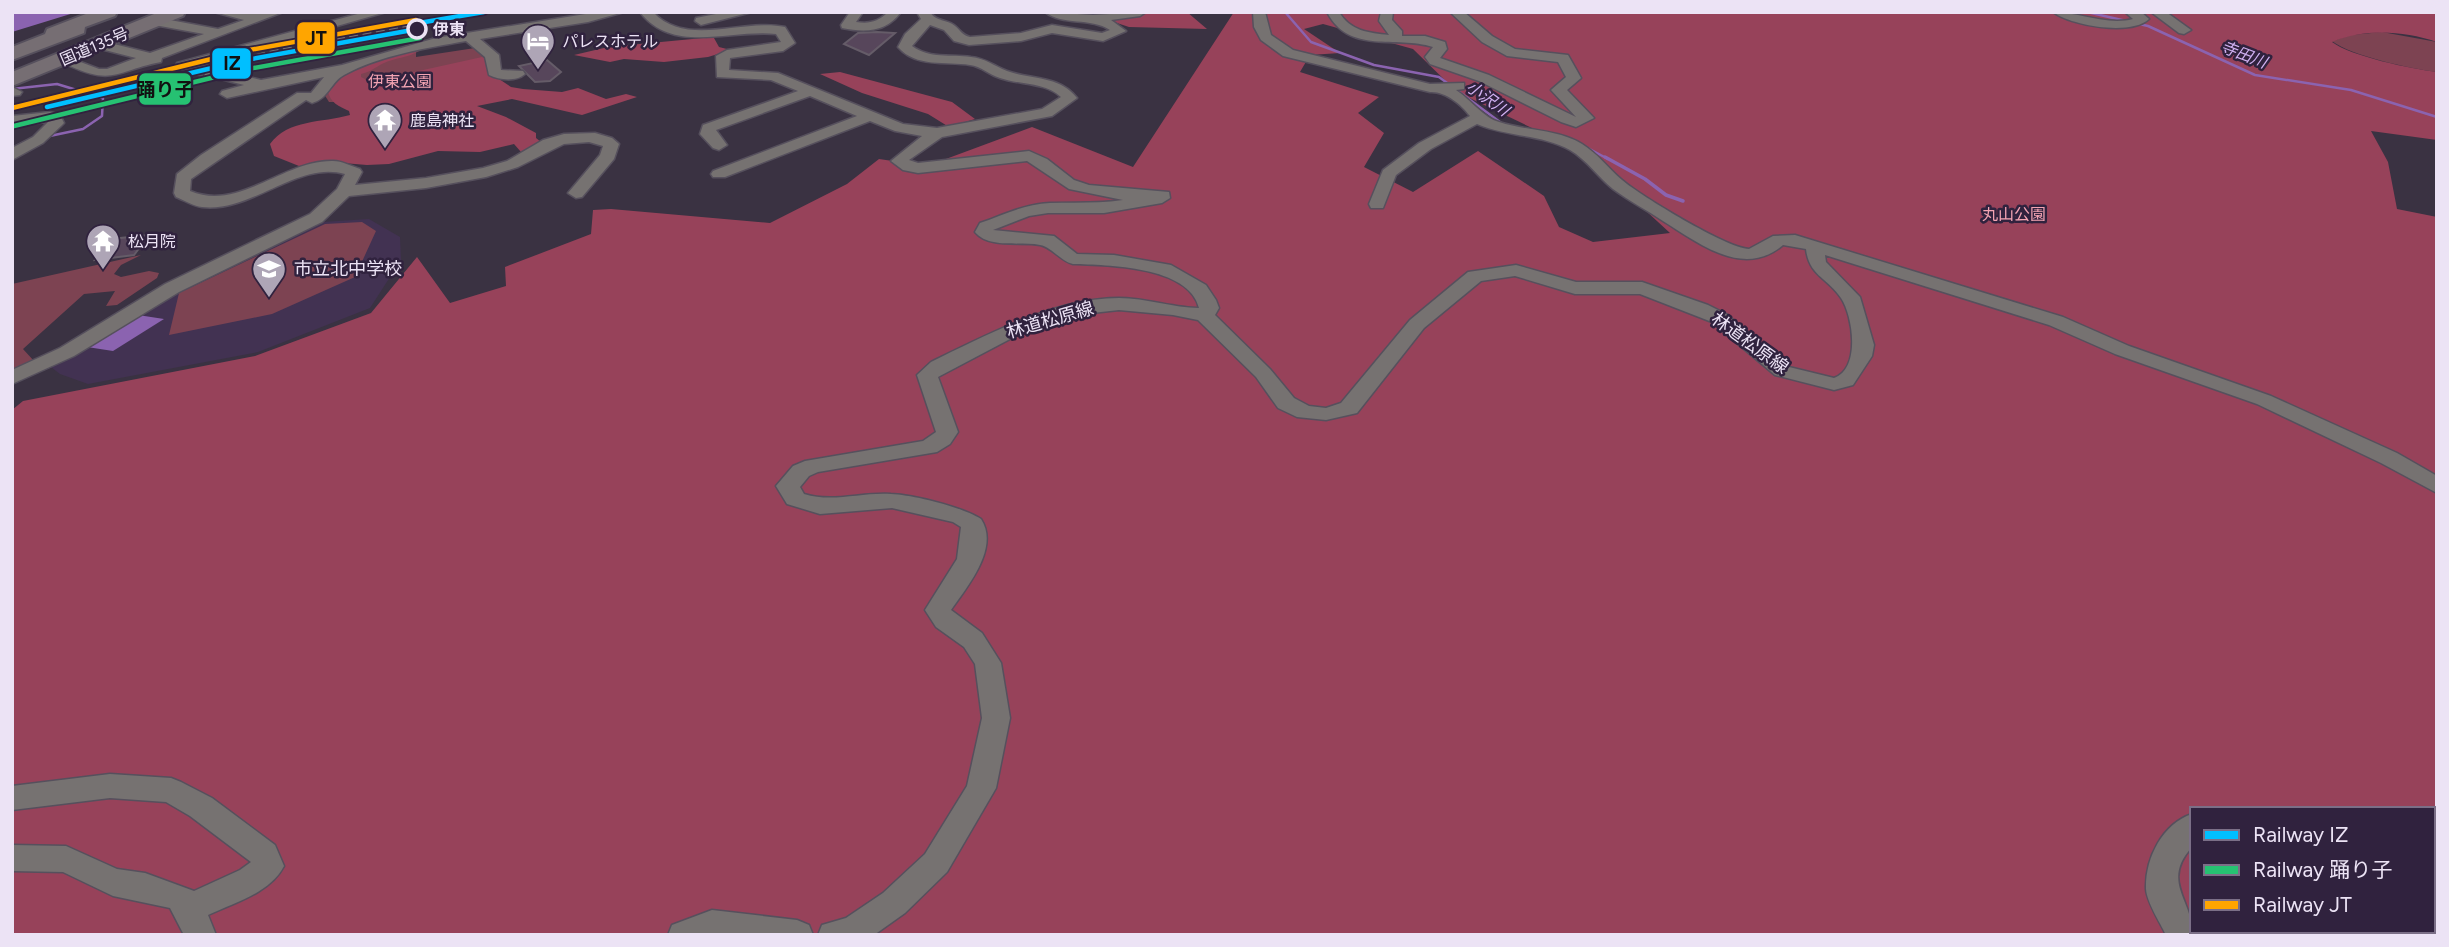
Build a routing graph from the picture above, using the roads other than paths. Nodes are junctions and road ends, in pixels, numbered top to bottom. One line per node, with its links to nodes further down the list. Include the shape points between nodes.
1 (108, 12): 33 (highway, 国道135号)
2 (121, 12): 33 (highway, 国道135号)
3 (176, 12): 24 (highway, 国道135号)
4 (220, 12): 21 (street)
5 (277, 12): 21 (street)
6 (380, 12): 25 (street)
7 (618, 12): 29 (street)
8 (646, 12): 26 (street, via 653,23)
9 (746, 12): 26 (street)
10 (857, 12): 11 (street, via 847,24 878,27)
11 (895, 12)
12 (1051, 12): 22 (street)
13 (1140, 12): 22 (street)
14 (1259, 12): 42 (street, via 1263,35 1288,53)
15 (1333, 12): 30 (street, via 1344,30)
16 (1387, 12): 30 (street, via 1385,21 1395,31)
17 (1456, 12): 39 (street, via 1512,53 1563,58 1574,78 1558,90 1586,118 1566,119)
18 (2059, 12): 23 (street)
19 (2157, 12): 27 (street)
20 (925, 16): 22 (street, via 969,41 1052,29 1103,37 1119,31); 50 (street, via 905,47 908,51 976,61 1000,74 1051,86 1070,98 1047,113)
21 (261, 18): 25 (street); 28 (street)
22 (1093, 19)
23 (2135, 19)
24 (154, 21): 28 (street); 32 (highway, 国道135号)
25 (322, 26): 31 (street)
26 (667, 27): 43 (street, via 684,34 780,30 788,43 783,47 727,54 722,74 765,75)
27 (2184, 30)
28 (220, 33): 31 (street); 34 (street)
29 (473, 37): 36 (street, via 424,44); 38 (street, via 473,42 492,55 494,72)
30 (1396, 40): 39 (street, via 1433,41 1440,45 1432,57 1435,61)
31 (266, 41): 34 (street, via 186,66)
32 (98, 44): 34 (street); 35 (highway, 国道135号)
33 (12, 52)
34 (153, 58): 35 (street, via 96,74)
35 (62, 60): 41 (highway, 国道135号)
36 (347, 69): 40 (street); 45 (street, via 334,74 321,94)
37 (210, 72): 40 (street)
38 (518, 74)
39 (1469, 75): 42 (street, via 1469,84)
40 (260, 85): 44 (street); 45 (street)
41 (13, 88)
42 (1449, 88): 48 (street)
43 (809, 92): 47 (street); 51 (street, via 708,128)
44 (227, 94)
45 (307, 98): 46 (street); 54 (street, via 207,158 183,177 182,193 205,203 228,201 294,173 345,167 354,172)
46 (327, 106)
47 (867, 117): 50 (street); 53 (street)
48 (1479, 117): 56 (street, via 1425,146 1389,173); 57 (street, via 1494,126 1574,146 1618,185 1731,253 1765,253 1779,240)
49 (12, 121): 52 (street, via 50,116 56,123)
50 (937, 133): 58 (street, via 899,161 918,168 1029,156 1074,186 1163,195 1104,208 1025,212 986,227 984,232 1048,240 1073,259 1165,269 1199,289 1209,308)
51 (719, 145)
52 (12, 155)
53 (719, 174)
54 (344, 191): 55 (street, via 434,182 504,167 562,139 609,141 608,156); 59 (street, via 316,218 172,288 67,352)
55 (576, 193)
56 (1377, 204)
57 (1815, 246): 58 (street, 林道松原線, via 1817,263 1851,297 1864,345 1846,381 1834,384 1782,371 1719,318 1642,288 1575,288 1507,270 1475,276 1417,324 1349,408 1326,414 1305,412 1286,403 1263,373); 60 (street, via 2056,321 2122,350 2264,400 2389,458)
58 (1205, 316): 67 (street, 林道松原線, via 1119,304 1024,324 927,374 947,432 942,439 929,447 813,466 788,485 795,499 820,507 892,501 960,516 973,524 976,540 969,564 938,610 945,621 973,639 988,663 996,718 981,788 936,863 894,903 855,930)
59 (12, 378)
60 (2437, 486)
61 (12, 798): 64 (street, via 110,786 171,790 201,807 264,854 268,866)
62 (2190, 828): 68 (street, via 2167,853 2162,891)
63 (12, 858): 64 (street, via 66,859 113,882 181,898)
64 (195, 921)
65 (684, 935): 66 (street, via 712,924)
66 (797, 935)
67 (834, 935)
68 (2187, 935)

